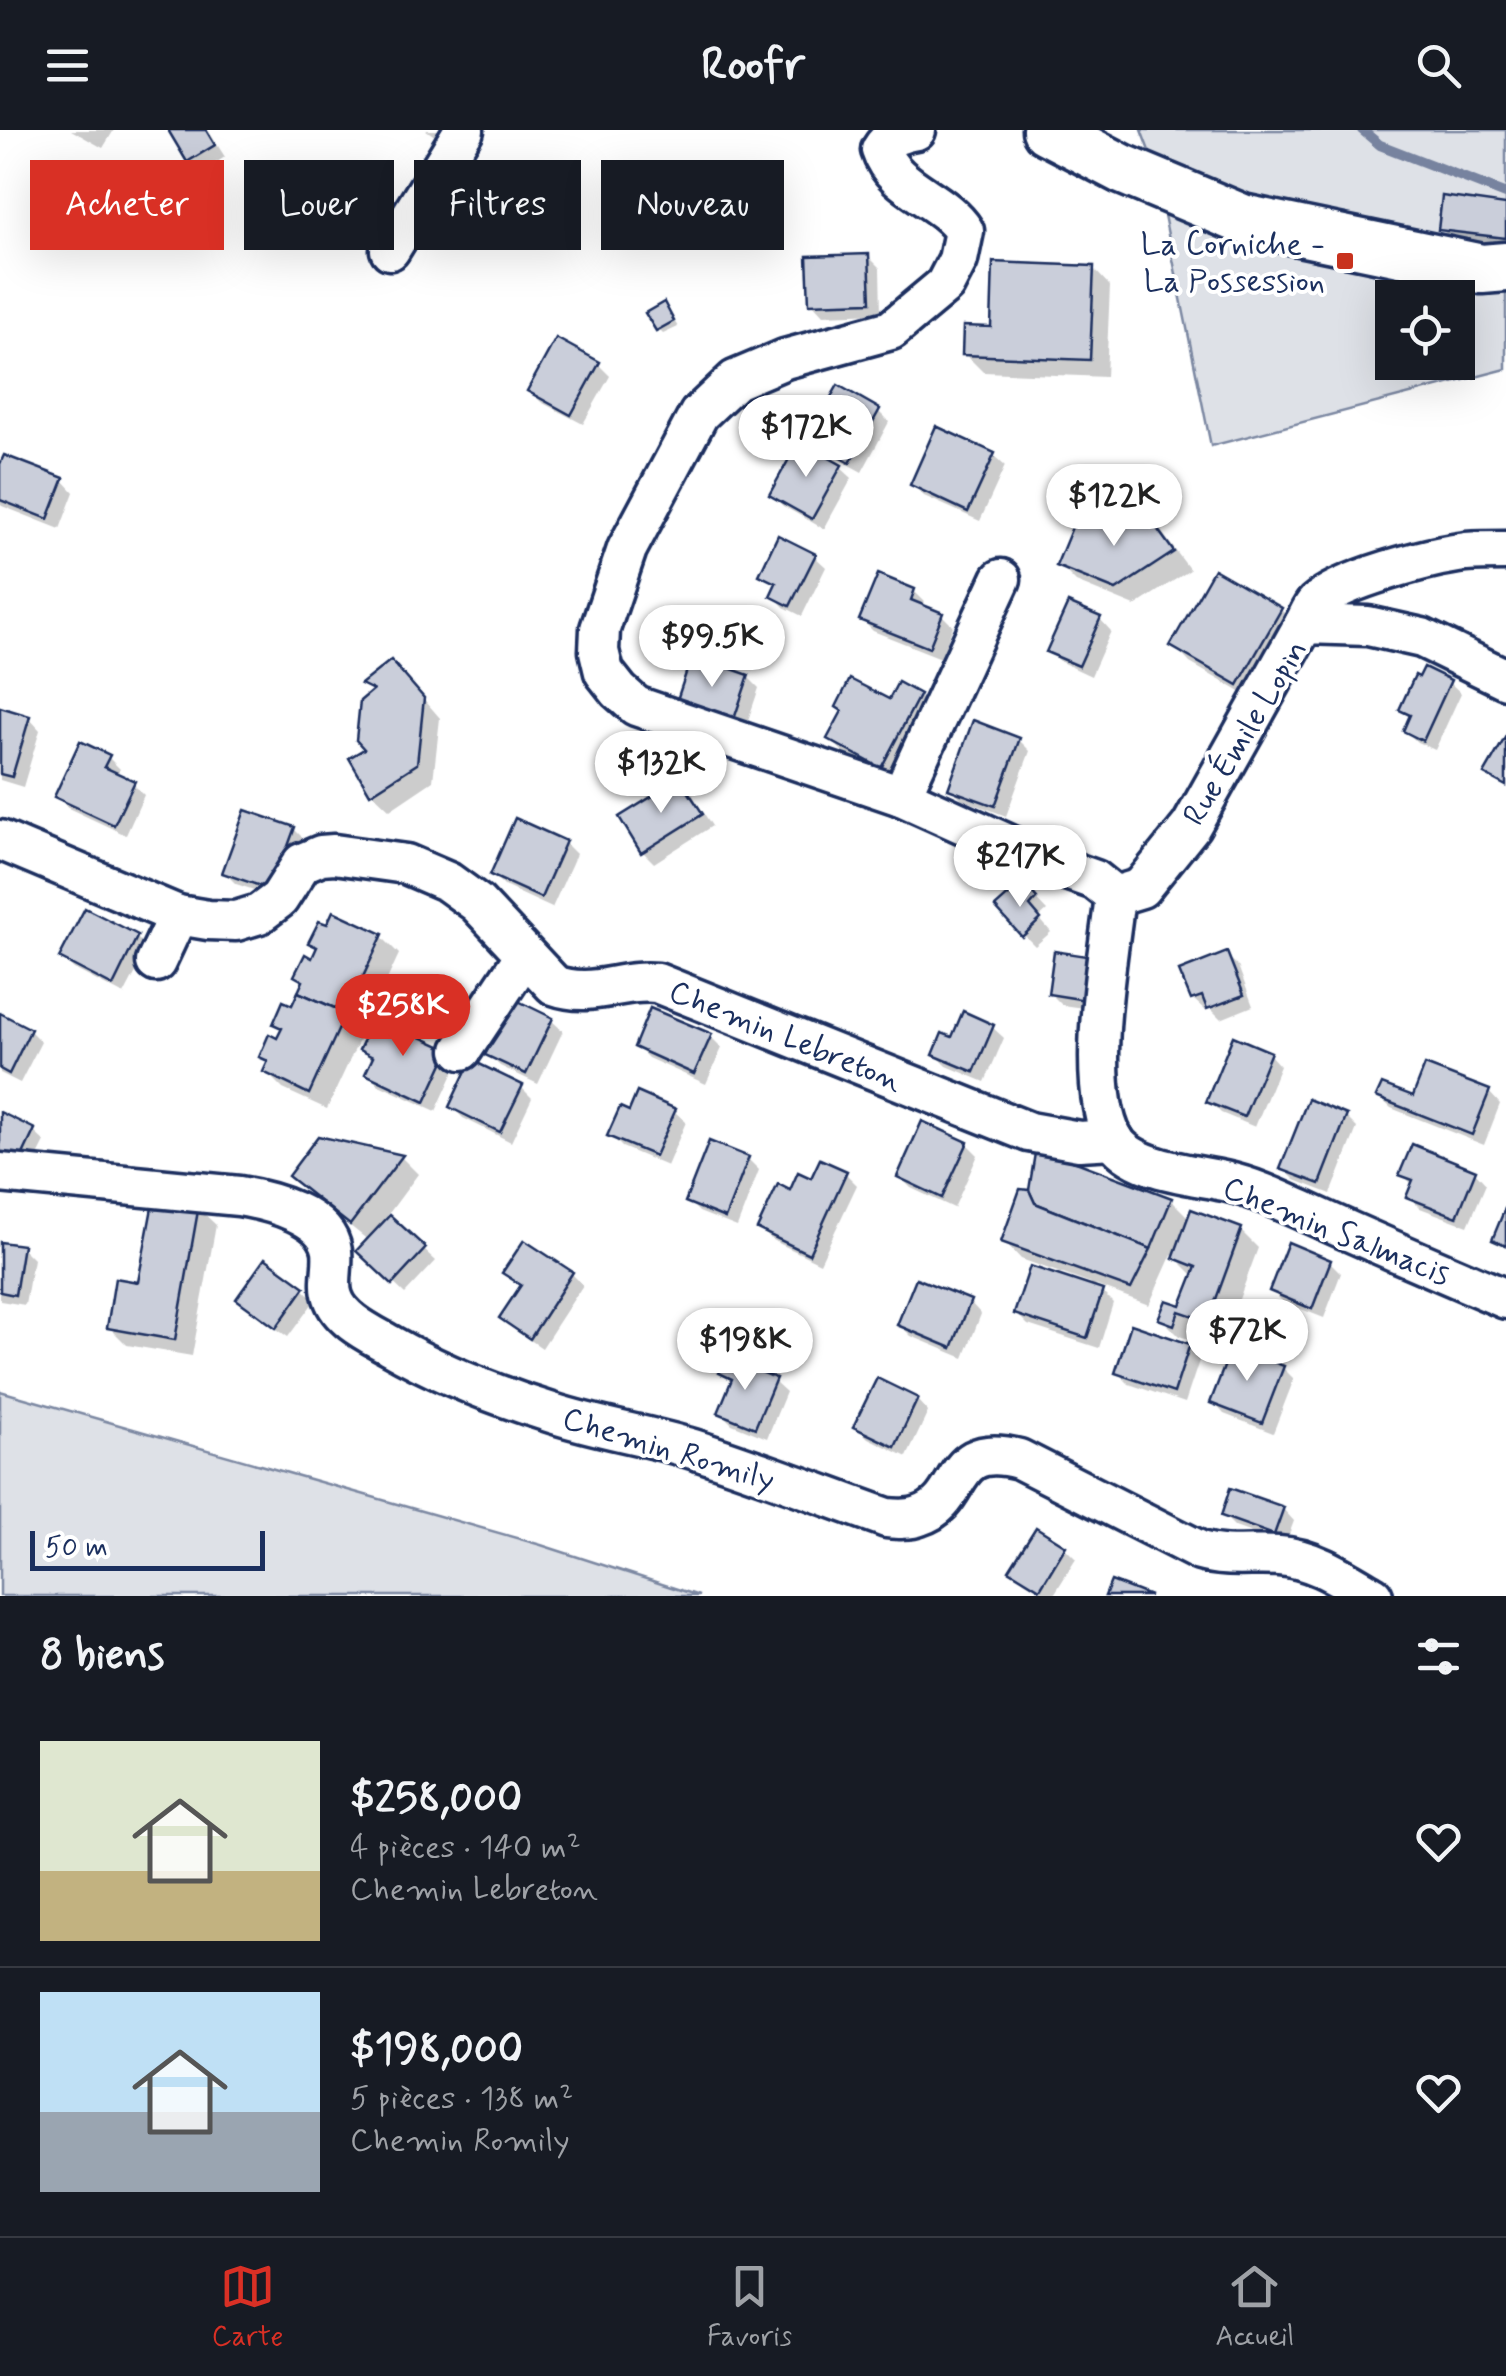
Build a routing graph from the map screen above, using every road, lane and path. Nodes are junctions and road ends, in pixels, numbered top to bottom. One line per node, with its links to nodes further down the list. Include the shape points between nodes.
1 (464, 130): 4 (street)
2 (916, 130): 10 (street, via 886,140 881,150 894,174 964,231 945,284 892,330 735,380 699,414 627,549 600,629 604,672 636,706)
3 (1047, 130): 5 (main road, via 1242,219 1482,270)
4 (394, 244)
5 (1506, 266)
6 (1506, 550): 8 (street, via 1464,552 1351,584 1314,605)
7 (1001, 579): 10 (street)
8 (1304, 624): 9 (street, Rue Émile Lopin, via 1368,626 1422,638); 12 (street, Rue Émile Lopin, via 1191,826 1141,888)
9 (1506, 680)
10 (901, 796): 12 (street, via 1095,880)
11 (0, 840): 13 (street, Chemin Lebreton)
12 (1115, 896): 17 (street, via 1099,1078)
13 (178, 916): 14 (street, Chemin Lebreton, via 236,921 258,914 278,899 302,863 334,854 406,864 448,882); 15 (street)
14 (526, 954): 16 (street); 17 (street, Chemin Lebreton, via 554,985 571,991 657,983 1028,1132)
15 (156, 962)
16 (462, 1050)
17 (1114, 1139): 19 (street, Chemin Salmacis, via 1148,1165 1238,1184)
18 (0, 1173): 20 (street, Chemin Romily, via 240,1196 294,1210 330,1243 332,1296 340,1311 396,1349 477,1387 691,1449 888,1518 921,1516 938,1506 967,1464 998,1454 1200,1551 1314,1564)
19 (1506, 1300)
20 (1373, 1596)

